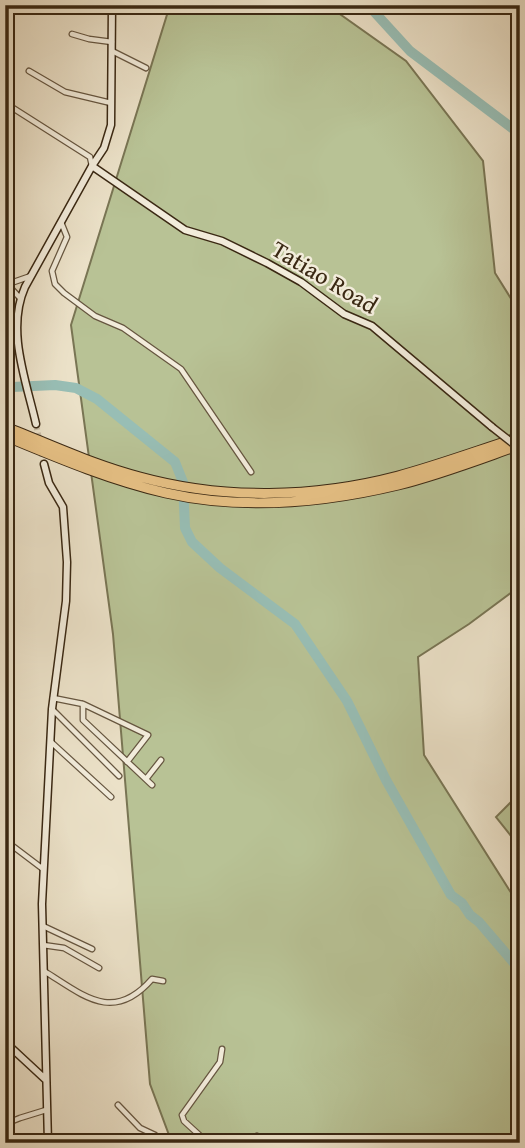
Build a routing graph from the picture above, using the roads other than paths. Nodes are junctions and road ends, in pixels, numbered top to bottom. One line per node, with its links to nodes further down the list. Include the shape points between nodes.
1 (112, 5): 3 (main road)
2 (72, 34): 3 (street)
3 (112, 42): 4 (main road)
4 (112, 51): 5 (street); 8 (main road)
5 (146, 68)
6 (29, 71): 8 (street, via 65,92)
7 (5, 103): 9 (street, via 90,158)
8 (111, 103): 9 (main road, via 111,125)
9 (92, 166): 10 (main road); 18 (main road, Tatiao Road, bridge, via 185,230 222,241 267,263 344,314 372,326)
10 (61, 222): 11 (main road); 20 (street, via 66,237 52,271 55,284 95,316 123,328 181,369)
11 (31, 276): 12 (street); 13 (main road)
12 (7, 283): 13 (street)
13 (20, 298): 14 (main road, via 16,323)
14 (36, 424)
15 (5, 427): 21 (highway)
16 (5, 436): 21 (highway, via 76,466)
17 (520, 437): 22 (highway, via 360,484)
18 (520, 447): 22 (highway, via 361,494 319,500)
19 (44, 464): 23 (main road, via 49,484 63,507 67,562)
20 (251, 472)
21 (144, 483): 22 (highway)
22 (224, 497)
23 (54, 698): 24 (street); 25 (main road)
24 (83, 704): 28 (street, via 83,720); 28 (street, via 148,735)
25 (52, 709): 26 (main road); 29 (street)
26 (51, 742): 32 (street); 34 (main road)
27 (161, 760): 30 (street)
28 (127, 762): 30 (street)
29 (119, 776)
30 (146, 779): 31 (street)
31 (152, 785)
32 (111, 797)
33 (6, 841): 34 (street)
34 (44, 869): 35 (main road)
35 (42, 925): 36 (main road); 37 (street)
36 (42, 945): 38 (street, via 64,948); 39 (main road)
37 (92, 948)
38 (99, 968)
39 (43, 971): 40 (street, via 93,1001 103,1002 118,1002 141,992 152,979); 43 (main road)
40 (163, 981)
41 (5, 1042): 43 (main road)
42 (222, 1049): 50 (street, via 220,1062 182,1115)
43 (46, 1080): 45 (main road)
44 (118, 1105): 49 (street)
45 (46, 1111): 46 (street); 48 (main road)
46 (5, 1124)
47 (257, 1136): 51 (street)
48 (48, 1143)
49 (162, 1143)
50 (208, 1143)
51 (251, 1143)

